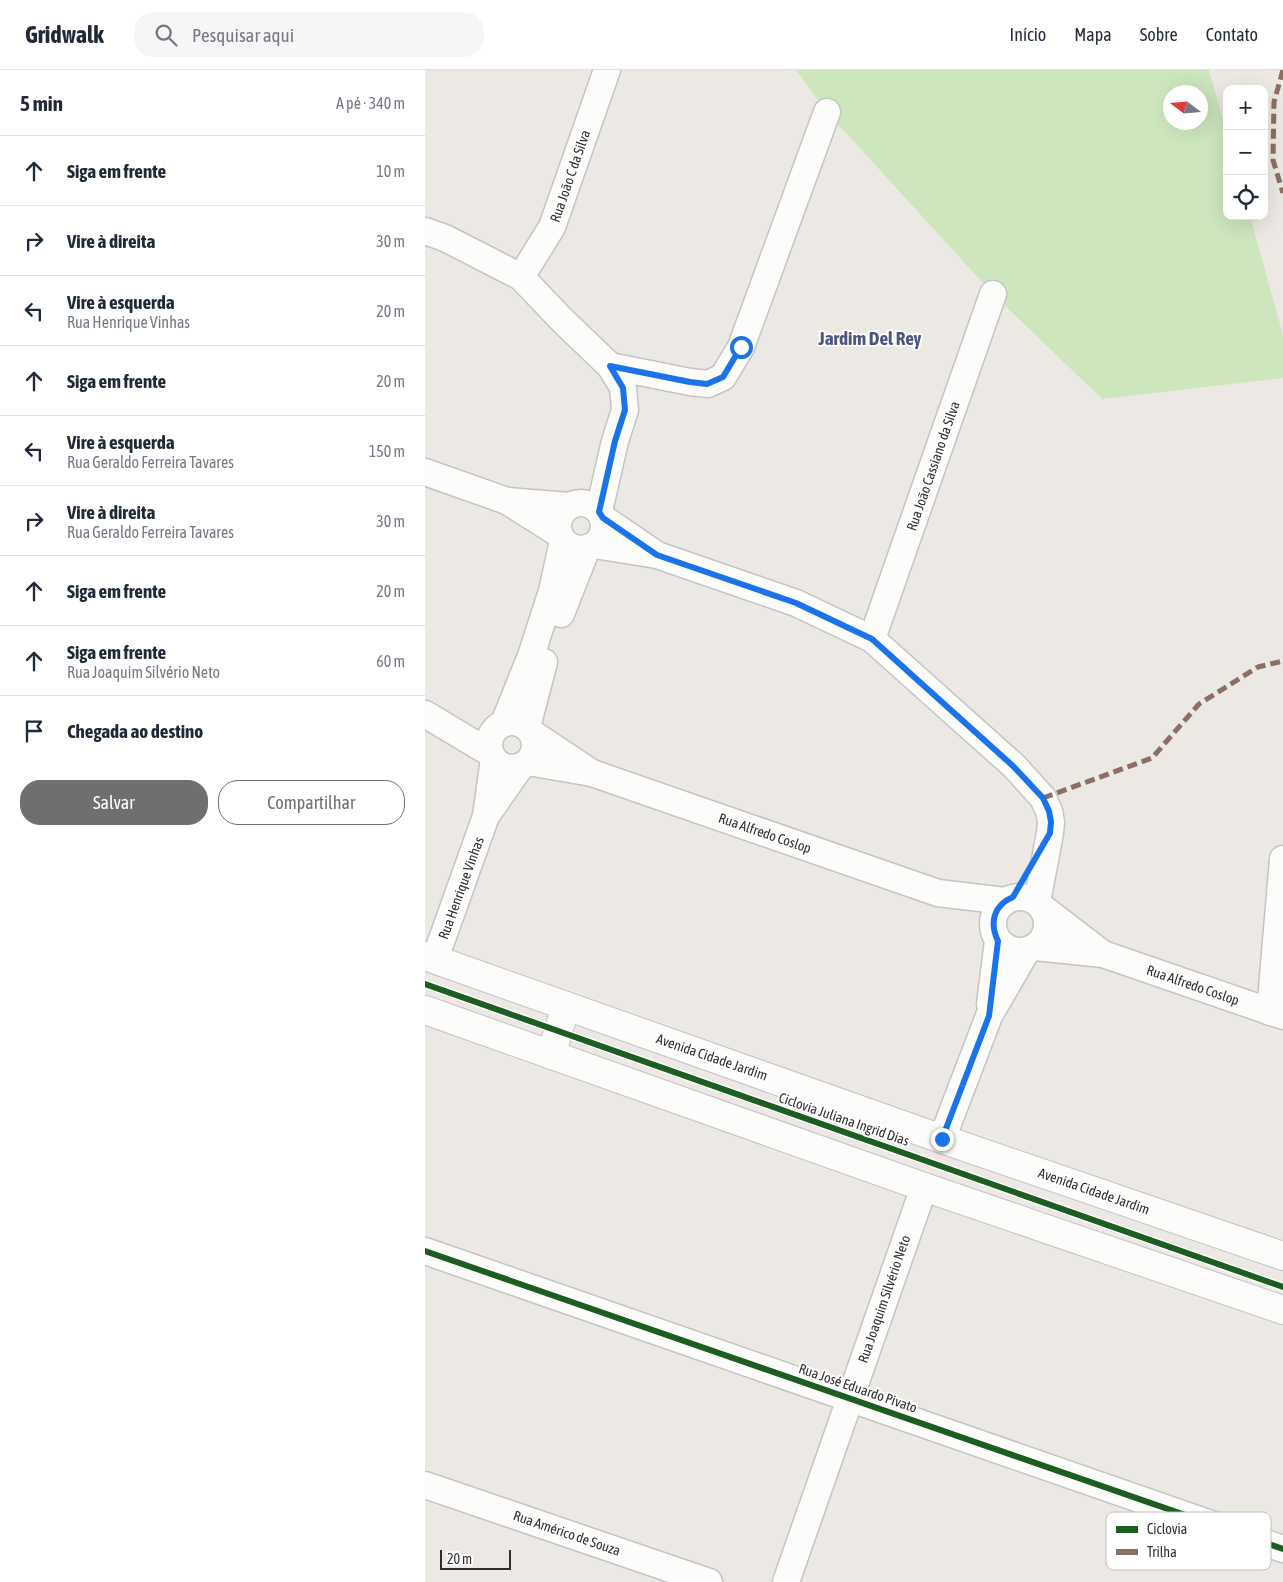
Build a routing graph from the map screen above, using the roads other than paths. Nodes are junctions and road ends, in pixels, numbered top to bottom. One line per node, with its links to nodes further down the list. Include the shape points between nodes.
1 (607, 70): 4 (street, Rua João C da Silva, via 552,227)
2 (827, 112): 6 (street, via 741,347 723,377 707,384)
3 (425, 231): 4 (street)
4 (521, 277): 6 (street)
5 (993, 294): 12 (street, Rua João Cassiano da Silva)
6 (610, 366): 9 (street, via 623,388 625,410)
7 (425, 472): 8 (street)
8 (507, 501): 9 (street); 10 (street)
9 (587, 510): 10 (street, via 559,518 558,526); 10 (street, via 604,526 603,533 599,540); 11 (street)
10 (576, 542): 11 (street); 14 (street)
11 (657, 555): 12 (street, via 796,603)
12 (872, 639): 21 (street, via 1013,766 1043,798 1049,811 1050,833)
13 (425, 714): 14 (street, Rua Alfredo Coslop); 15 (street, Rua Alfredo Coslop)
14 (515, 727): 15 (street, via 490,738); 16 (street, via 535,740 532,756); 17 (street, Rua Alfredo Coslop)
15 (492, 756): 16 (street, via 506,767); 18 (street, Rua Henrique Vinhas)
16 (524, 764): 17 (street, Rua Alfredo Coslop); 18 (street, Rua Henrique Vinhas)
17 (592, 773): 20 (street, Rua Alfredo Coslop)
18 (486, 816): 25 (street, Rua Henrique Vinhas)
19 (1283, 859): 28 (street)
20 (938, 893): 21 (street, Rua Alfredo Coslop); 22 (street, Rua Alfredo Coslop)
21 (1024, 902): 22 (street, via 999,907 993,924); 23 (street, via 1047,924 1041,941); 24 (street, Rua Alfredo Coslop)
22 (996, 937): 23 (street, via 1011,950); 29 (street)
23 (1031, 948): 24 (street, Rua Alfredo Coslop); 29 (street)
24 (1103, 954): 28 (street, Rua Alfredo Coslop)
25 (430, 958): 26 (main road, Avenida Cidade Jardim)
26 (566, 1006): 30 (main road); 31 (main road, Avenida Cidade Jardim)
27 (425, 1010): 30 (main road)
28 (1277, 1014)
29 (989, 1016): 31 (street)
30 (551, 1055): 32 (main road)
31 (942, 1139): 34 (main road, Avenida Cidade Jardim)
32 (924, 1187): 35 (main road); 36 (street, Rua Joaquim Silvério Neto)
33 (425, 1251): 36 (street, Rua José Eduardo Pivato)
34 (1283, 1256)
35 (1283, 1310)
36 (850, 1398): 38 (street, Rua José Eduardo Pivato); 42 (street, Rua Joaquim Silvério Neto)
37 (425, 1485): 41 (street, Rua Américo de Souza)
38 (1175, 1512)
39 (1271, 1546): 40 (street, Rua José Eduardo Pivato)
40 (1283, 1550)
41 (709, 1582)
42 (786, 1582)

